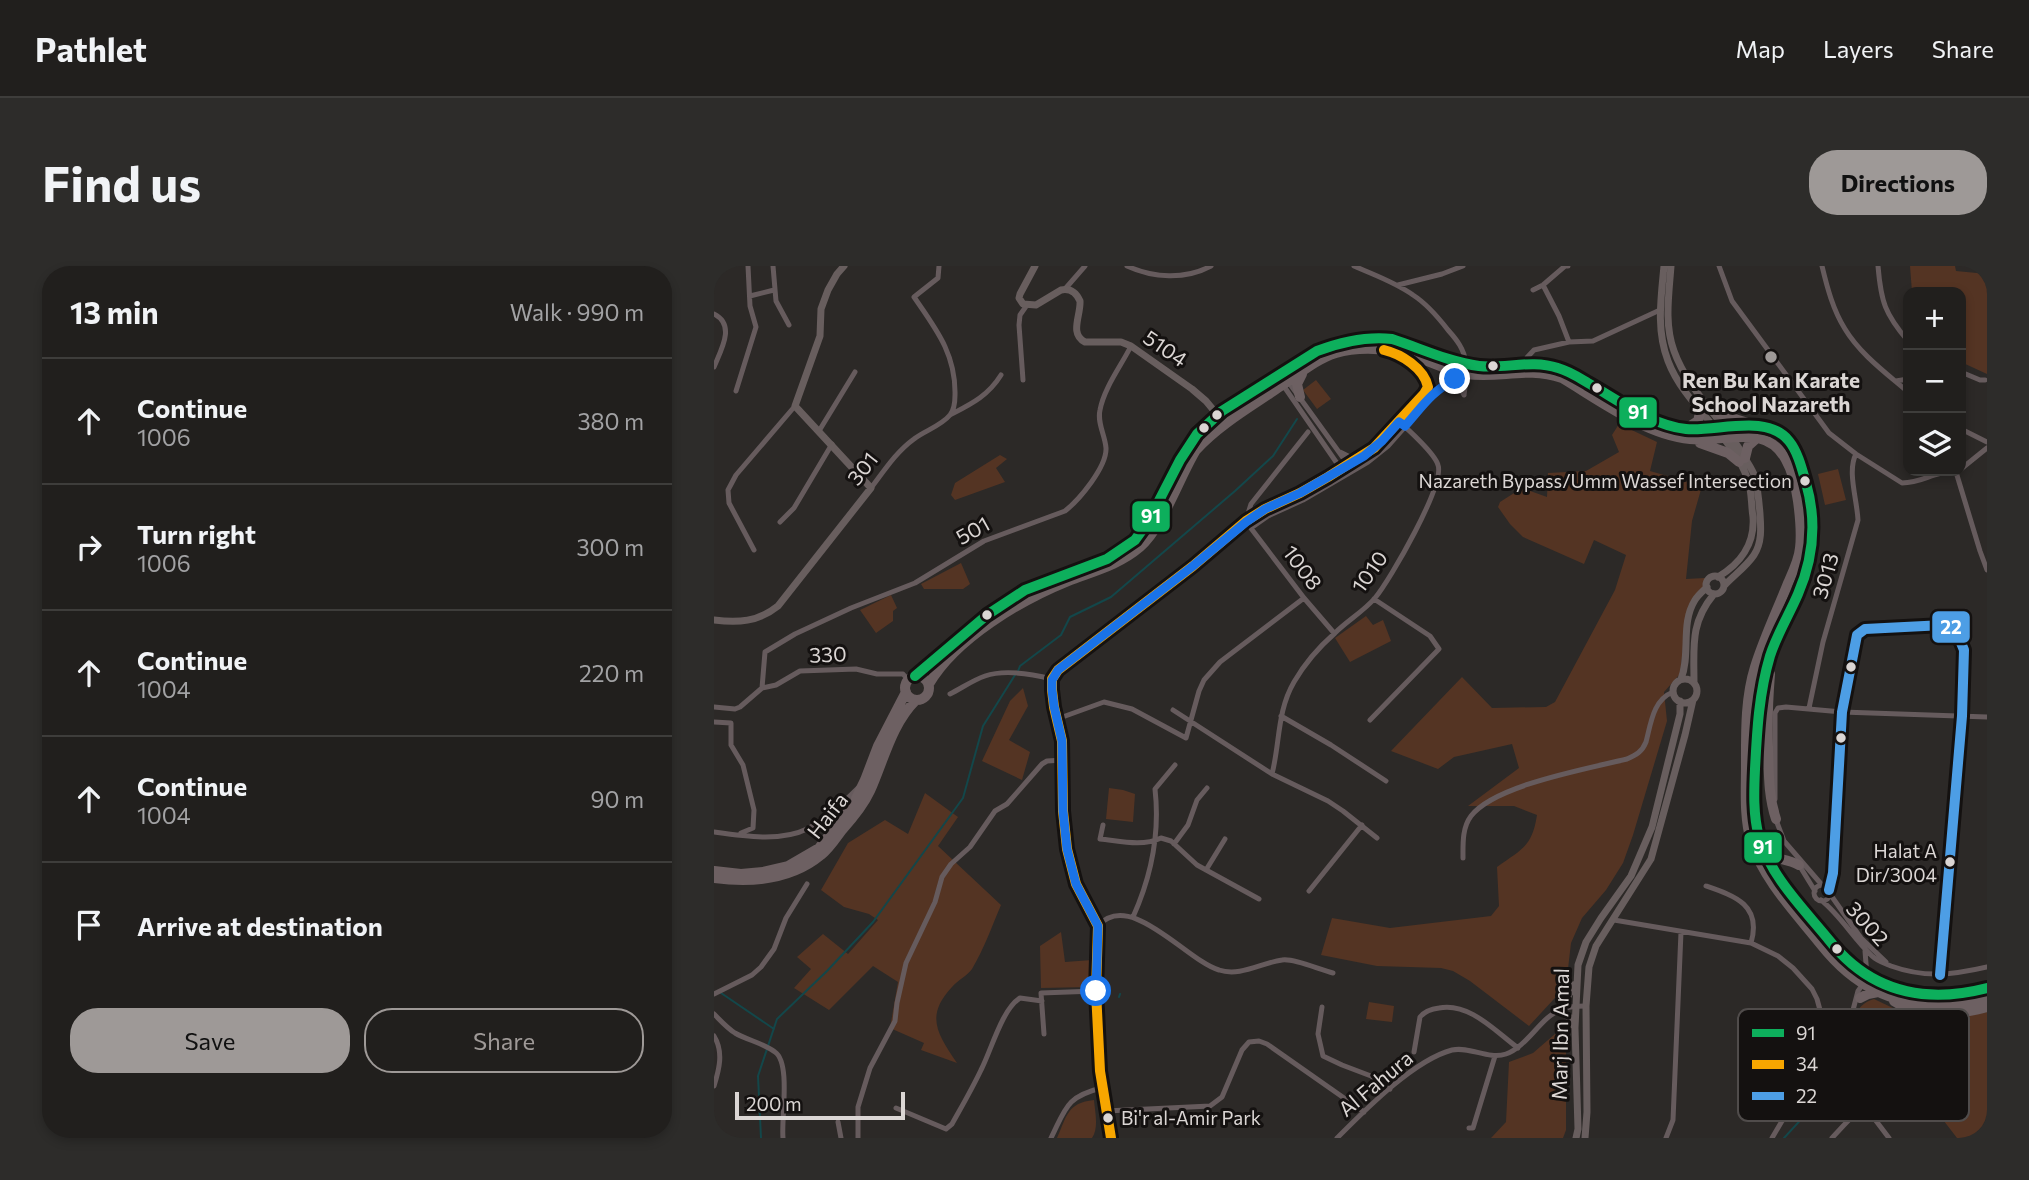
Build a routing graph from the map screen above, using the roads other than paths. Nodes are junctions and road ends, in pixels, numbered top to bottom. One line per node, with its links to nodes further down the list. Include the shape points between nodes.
1 (748, 266): 22 (street)
2 (773, 266): 20 (street)
3 (844, 266): 49 (street, via 821,309 820,336)
4 (939, 266): 52 (street, via 938,278 914,298 939,333 951,360 955,394)
5 (1035, 266): 23 (street, via 1019,298)
6 (1085, 266): 19 (street)
7 (1127, 266): 8 (street, via 1160,276 1192,274)
8 (1211, 266)
9 (1354, 266): 17 (street)
10 (1463, 266): 17 (street)
11 (1566, 266): 18 (street)
12 (1664, 266): 24 (street)
13 (1671, 266): 50 (street, via 1670,340 1681,367)
14 (1719, 266): 67 (street, via 1731,301 1829,433)
15 (1822, 266): 43 (street, via 1846,331)
16 (1878, 266): 27 (street, via 1884,305)
17 (1397, 285): 30 (street, via 1433,311)
18 (1543, 285): 21 (street); 28 (street)
19 (1065, 289): 23 (street); 29 (street, 5104, via 1080,301 1076,327 1080,340)
20 (774, 290): 22 (street); 26 (street)
21 (1532, 290)
22 (750, 296): 46 (street, via 756,327)
23 (1027, 305): 39 (street, via 1019,325)
24 (1660, 310): 28 (street, via 1593,341); 48 (street, via 1668,362)
25 (714, 314): 33 (street, via 726,329)
26 (789, 325)
27 (1903, 335)
28 (1569, 342): 34 (street, via 1534,350)
29 (1131, 346): 51 (street, 5104); 99 (street, 501, via 1099,412 1104,460 1074,505 984,541 915,583 851,608 765,652)
30 (1462, 348): 32 (street); 32 (street)
31 (1381, 349): 32 (highway); 36 (highway, via 1336,353); 53 (street, via 1409,361 1427,382 1424,394)
32 (1463, 366): 34 (highway, via 1485,375); 40 (highway, via 1392,339 1367,338 1317,351); 44 (street); 44 (street, via 1464,395)
33 (714, 367)
34 (1519, 368): 59 (highway, via 1562,378 1648,426)
35 (855, 372): 57 (street)
36 (1303, 372): 40 (highway); 47 (highway, via 1297,384)
37 (1001, 375): 52 (street, 301, via 978,401)
38 (1966, 375): 42 (street)
39 (1023, 380)
40 (1284, 380): 47 (street); 51 (highway); 54 (highway); 69 (street)
41 (1903, 380): 43 (street)
42 (1985, 380)
43 (1896, 381): 45 (street)
44 (1450, 382): 55 (street)
45 (1903, 387)
46 (736, 391)
47 (1300, 397): 66 (street)
48 (1696, 404): 59 (highway, via 1698,421); 61 (street)
49 (795, 406): 57 (street); 83 (street, via 728,490 729,503)
50 (1708, 407): 56 (highway); 61 (street)
51 (1220, 413): 54 (street, 5104); 94 (highway, via 1188,445 1135,540 1107,559 1025,590)
52 (950, 415): 79 (street, 301, via 912,441)
53 (1399, 422): 55 (street, 1010); 68 (street)
54 (1227, 423): 98 (highway, via 1195,450 1142,545 1109,567 1028,599 991,623 942,665)
55 (1405, 426): 74 (street, via 1379,454); 90 (street, 1010, via 1439,470 1434,493)
56 (1759, 426): 61 (highway); 93 (highway, via 1776,429 1794,449 1814,515 1808,570)
57 (819, 430): 64 (street)
58 (1307, 432): 81 (street, via 1251,504)
59 (1679, 432): 61 (highway, via 1701,440); 70 (highway)
60 (1966, 432): 63 (street)
61 (1724, 434): 62 (highway); 70 (street, Marj Ibn Amal)
62 (1758, 437): 70 (highway); 130 (highway, via 1779,448 1793,475 1801,522 1796,565 1758,657 1750,689 1746,792)
63 (1987, 442)
64 (832, 444): 79 (street); 80 (street, via 794,508)
65 (1987, 448): 72 (street)
66 (1338, 452): 68 (street); 71 (street)
67 (1856, 454): 77 (street, via 1902,483); 107 (street, 3013, via 1851,472 1857,520)
68 (1364, 456): 71 (street)
69 (1333, 457): 73 (street); 75 (street)
70 (1742, 460): 85 (street, Marj Ibn Amal, via 1750,487 1752,536 1738,561); 86 (street, Marj Ibn Amal, via 1755,476 1759,544)
71 (1348, 465): 73 (street); 74 (street)
72 (1966, 465)
73 (1341, 469): 75 (street); 76 (street)
74 (1352, 472): 76 (street)
75 (1332, 474): 81 (street)
76 (1346, 476): 82 (street)
77 (1931, 476)
78 (1959, 476): 84 (street)
79 (871, 488): 91 (street, 301, via 778,606 752,620)
80 (780, 522)
81 (1246, 522): 82 (street, 1008); 95 (street, via 1058,670)
82 (1251, 528): 89 (street, 1008)
83 (754, 551)
84 (1987, 570)
85 (1718, 577): 86 (street); 87 (street, Marj Ibn Amal, via 1709,578)
86 (1724, 586): 88 (street, Marj Ibn Amal)
87 (1707, 587): 88 (street); 96 (street, Marj Ibn Amal, via 1688,617)
88 (1714, 594): 97 (street, Marj Ibn Amal, via 1697,620)
89 (1304, 598): 92 (street, 1008); 115 (street, via 1220,662 1204,680)
90 (1374, 599): 92 (street, 1010); 114 (street, via 1430,636 1439,649)
91 (714, 620)
92 (1334, 633): 110 (street, 1010, via 1294,682)
93 (1771, 654): 123 (highway, via 1766,723 1768,783); 133 (highway, via 1761,687 1754,788 1756,822)
94 (911, 678): 98 (highway, via 923,677); 99 (street, 330, via 828,669 800,671); 100 (highway)
95 (1052, 680): 102 (street, via 993,673); 113 (street)
96 (1682, 680): 97 (street); 101 (street, Marj Ibn Amal)
97 (1694, 683): 104 (street, Marj Ibn Amal, via 1697,692)
98 (929, 684): 103 (highway, via 927,695)
99 (762, 688): 106 (street, 330, via 735,709)
100 (905, 692): 103 (highway); 122 (highway, Haifa, via 865,780)
101 (1674, 692): 105 (street); 134 (street, via 1656,705 1646,743 1637,755 1511,789 1480,806 1463,835)
102 (950, 694)
103 (916, 700): 138 (highway, Haifa, via 890,740 870,792 822,854 789,873 764,880)
104 (1693, 700): 105 (street); 148 (street, Marj Ibn Amal, via 1651,859)
105 (1680, 701): 158 (street, Marj Ibn Amal, via 1652,827 1632,876 1586,942)
106 (714, 707)
107 (1809, 708): 109 (street); 123 (street, via 1778,708 1776,713)
108 (1173, 710): 115 (street)
109 (1842, 712): 111 (street); 111 (street, via 1860,631 1944,625 1957,633 1964,650); 142 (street, via 1833,873)
110 (1281, 716): 119 (street, 1010); 120 (street)
111 (1962, 716): 112 (street); 157 (street)
112 (1987, 717)
113 (1057, 719): 115 (street, via 1104,702 1132,709 1186,738); 117 (street)
114 (1370, 720)
115 (1192, 721): 119 (street)
116 (714, 722): 127 (street, via 731,723 731,745 743,765 754,810 755,826)
117 (1063, 760): 149 (street, via 1069,860); 197 (street, via 1042,764 1007,804 995,811 942,877 906,963 895,1021 870,1068 858,1107)
118 (1175, 765): 131 (street, via 1155,789)
119 (1272, 774): 125 (street, via 1328,801)
120 (1386, 781)
121 (1207, 788): 132 (street)
122 (848, 803): 127 (street, via 796,833); 137 (highway, Haifa, via 818,848 788,866 741,874)
123 (1776, 819): 142 (street, 3002, via 1784,841)
124 (1103, 825): 131 (street, via 1100,839)
125 (1362, 825): 128 (street); 143 (street)
126 (714, 832): 127 (street)
127 (738, 834)
128 (1377, 838)
129 (1225, 839): 136 (street)
130 (1751, 840): 133 (highway); 159 (highway, via 1778,891 1834,961)
131 (1154, 841): 132 (street, via 1161,838); 147 (street, via 1145,890)
132 (1174, 844): 136 (street)
133 (1766, 855): 135 (highway); 140 (highway)
134 (1463, 858)
135 (1798, 865): 140 (highway, via 1789,864); 144 (street)
136 (1206, 870): 145 (street)
137 (714, 871)
138 (714, 878)
139 (807, 884): 162 (street, via 761,967)
140 (1784, 884): 159 (highway, via 1838,952)
141 (1706, 886): 151 (street, via 1745,904 1755,930)
142 (1826, 889): 144 (street, via 1817,887); 146 (street, via 1825,900); 154 (street, 3002, via 1861,938)
143 (1309, 891)
144 (1815, 891): 146 (street, 3002)
145 (1259, 899)
146 (1821, 900): 152 (street, 3002)
147 (1133, 917): 149 (street, via 1105,918); 156 (street, via 1218,970 1234,972 1284,959)
148 (1614, 919): 150 (street); 167 (street, Marj Ibn Amal, via 1595,946)
149 (1098, 926): 161 (street)
150 (1681, 932): 151 (street); 204 (street, via 1673,1120)
151 (1751, 943): 170 (street, via 1793,968 1812,989)
152 (1864, 948): 154 (street, 3002, via 1875,960); 159 (street)
153 (1987, 960): 155 (street)
154 (1891, 966): 157 (street, 3002)
155 (1987, 967): 157 (street, 3002)
156 (1333, 973)
157 (1940, 975)
158 (1576, 981): 166 (street, Marj Ibn Amal); 173 (street)
159 (1871, 983): 160 (highway, via 1926,995); 163 (highway, via 1911,1003 1938,1006); 165 (street); 165 (highway, via 1868,994); 165 (street, via 1858,991); 172 (highway)
160 (1987, 988)
161 (1096, 991): 164 (street, via 1041,992); 184 (street)
162 (714, 994)
163 (1987, 998)
164 (1042, 1000): 177 (street); 186 (street, via 1020,998 1013,1004 946,1129)
165 (1857, 1002): 171 (street)
166 (1575, 1006): 167 (street); 173 (street); 176 (street, Marj Ibn Amal)
167 (1586, 1006): 193 (street, Marj Ibn Amal)
168 (1322, 1007): 185 (street, via 1318,1034 1323,1056)
169 (1987, 1007): 174 (highway)
170 (1818, 1009)
171 (1854, 1009)
172 (1906, 1009)
173 (1558, 1010): 176 (street, via 1572,1019); 179 (street, Al Fahura)
174 (1969, 1011)
175 (714, 1014): 195 (street, via 734,1033 780,1057)
176 (1575, 1028): 201 (street, Marj Ibn Amal)
177 (1044, 1034)
178 (714, 1036): 180 (street)
179 (1518, 1048): 181 (street, via 1463,1009 1447,1006 1420,1017); 182 (street, Al Fahura)
180 (717, 1049): 183 (street)
181 (1414, 1052)
182 (1495, 1056): 185 (street, Al Fahura, via 1456,1049 1439,1054); 194 (street, via 1474,1128)
183 (714, 1086)
184 (1101, 1088): 187 (street); 198 (street, via 1075,1097)
185 (1390, 1089): 188 (street, Al Fahura)
186 (896, 1108)
187 (1106, 1111): 188 (street, via 1210,1106 1222,1097 1242,1050 1249,1042 1259,1041); 199 (street)
188 (1364, 1112): 200 (street, Al Fahura)
189 (1782, 1121): 205 (street)
190 (1849, 1121): 206 (street)
191 (1876, 1121): 207 (street)
192 (838, 1122): 196 (street)
193 (1587, 1127): 202 (street, Marj Ibn Amal); 203 (street)
194 (1469, 1128)
195 (783, 1138)
196 (841, 1138)
197 (858, 1138)
198 (1051, 1138)
199 (1111, 1138)
200 (1337, 1138)
201 (1576, 1138)
202 (1585, 1138)
203 (1591, 1138)
204 (1666, 1138)
205 (1772, 1138)
206 (1834, 1138)
207 (1889, 1138)

